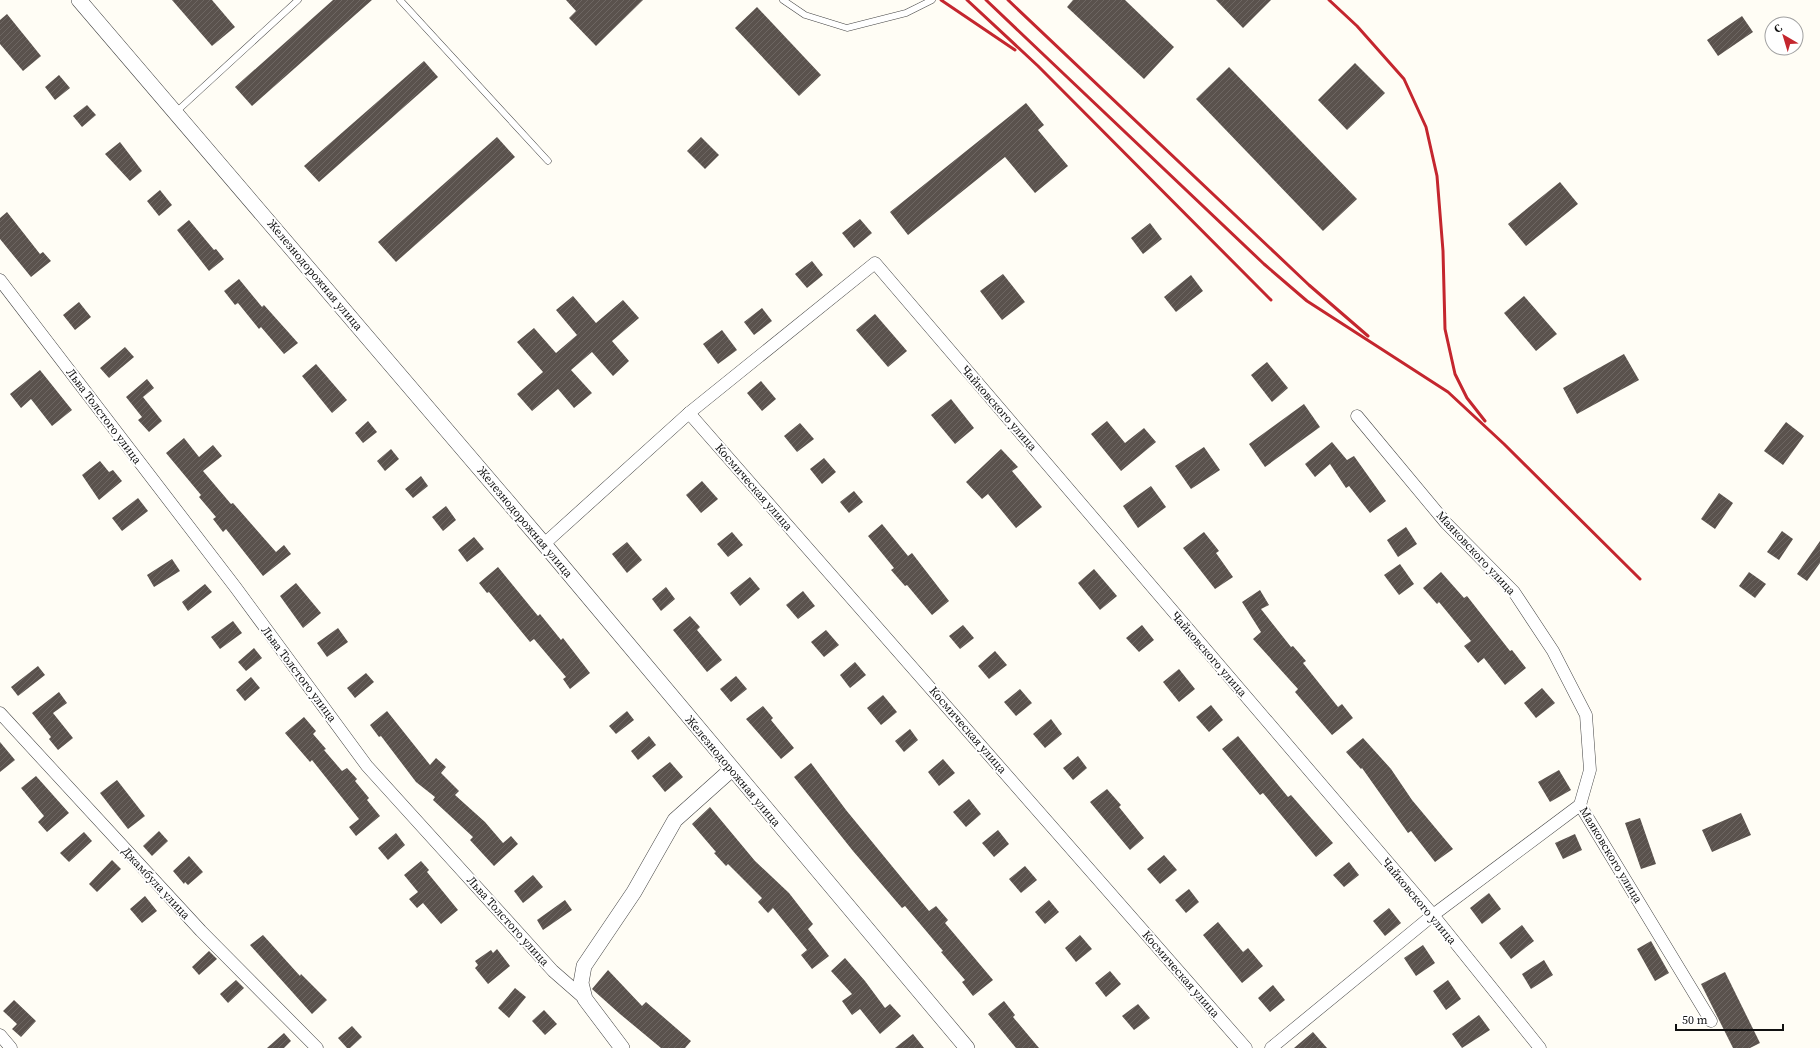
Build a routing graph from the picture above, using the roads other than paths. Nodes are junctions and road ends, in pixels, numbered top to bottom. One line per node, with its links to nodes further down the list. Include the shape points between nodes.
1 (79, 0): 6 (street, Железнодорожная улица)
2 (298, 0): 6 (lane)
3 (400, 0): 7 (lane)
4 (782, 0): 5 (lane, via 805,15 847,28 906,13)
5 (932, 0)
6 (176, 112): 11 (street, Железнодорожная улица)
7 (548, 161)
8 (0, 280): 16 (street, Льва Толстого улица, via 236,588 367,766 553,971)
9 (689, 413): 11 (street); 15 (street, Чайковского улица, via 875,263); 23 (street, Космическая улица)
10 (1357, 416): 14 (street, Маяковского улица, via 1446,523 1514,592 1553,651 1586,715 1590,770)
11 (544, 544): 13 (street, Железнодорожная улица)
12 (0, 713): 20 (street, Джамбула улица, via 201,931)
13 (732, 769): 16 (street, via 676,820 634,892 584,966 581,983); 22 (street, Железнодорожная улица)
14 (1580, 805): 15 (street); 17 (street, Маяковского улица)
15 (1433, 915): 24 (street); 25 (street, Чайковского улица)
16 (585, 999): 21 (street, Льва Толстого улица)
17 (1712, 1021)
18 (0, 1034): 19 (street)
19 (11, 1048)
20 (317, 1048)
21 (622, 1048)
22 (967, 1048)
23 (1246, 1048)
24 (1271, 1048)
25 (1540, 1048)

